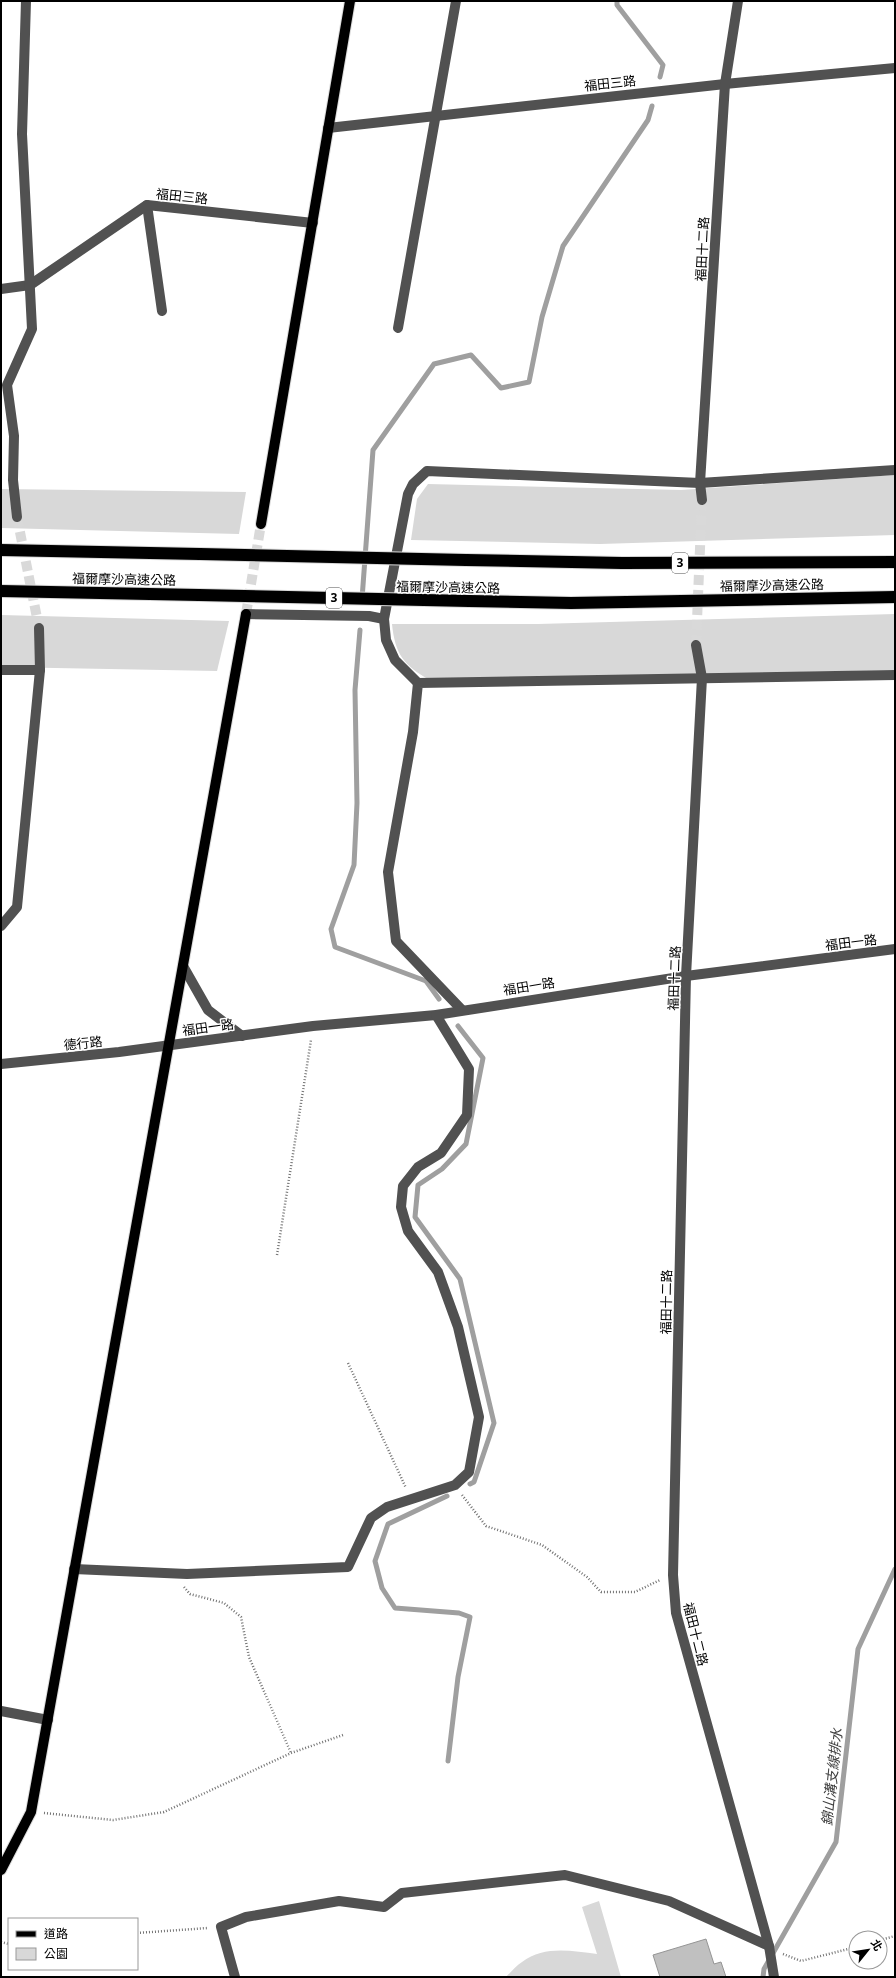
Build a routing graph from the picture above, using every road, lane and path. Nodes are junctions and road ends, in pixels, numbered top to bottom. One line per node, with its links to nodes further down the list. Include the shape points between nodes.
1 (26, 1): 11 (street, via 22,134)
2 (350, 1): 8 (main road)
3 (456, 1): 7 (street)
4 (738, 1): 6 (street, 福田十二路)
5 (895, 68): 6 (street, 福田三路)
6 (725, 84): 7 (street, 福田三路); 16 (street, 福田十二路)
7 (437, 116): 8 (street, 福田三路); 14 (street)
8 (328, 128): 10 (main road)
9 (147, 205): 10 (street, 福田三路); 11 (street, 福田三路); 13 (street)
10 (313, 222): 19 (main road)
11 (30, 285): 12 (street, 福田三路); 18 (street, via 32,328 7,385 14,436)
12 (1, 289)
13 (162, 312)
14 (398, 328)
15 (895, 470): 16 (street)
16 (700, 483): 17 (street, 福田十二路); 25 (street, via 427,471 408,494)
17 (702, 500)
18 (17, 517)
19 (260, 524)
20 (1, 550): 21 (highway, 福爾摩沙高速公路 / 3, bridge, via 622,563)
21 (895, 562)
22 (1, 591): 23 (highway, 福爾摩沙高速公路 / 3, bridge, via 571,603)
23 (895, 597)
24 (246, 614): 25 (street, via 369,616); 35 (main road)
25 (384, 619): 32 (street, via 386,640 394,660)
26 (39, 628): 29 (street)
27 (696, 645): 31 (street, 福田十二路)
28 (1, 670): 29 (street)
29 (40, 670): 33 (street, via 18,907)
30 (895, 675): 31 (street)
31 (702, 678): 32 (street); 36 (street, 福田十二路)
32 (418, 684): 37 (street, via 413,732 388,872 396,941)
33 (1, 926)
34 (895, 949): 36 (street, 福田一路)
35 (183, 966): 40 (street, via 208,1010); 41 (main road)
36 (686, 976): 37 (street, 福田一路); 49 (street, 福田十二路)
37 (462, 1010): 38 (street, 福田一路)
38 (436, 1015): 39 (street, 福田一路); 45 (street, via 469,1070 467,1115 441,1153 418,1167 403,1186 401,1208 408,1231 438,1272 458,1327 479,1417 469,1472)
39 (313, 1026): 40 (street, 福田一路); 43 (path)
40 (242, 1036): 41 (street, 福田一路)
41 (167, 1046): 42 (street, 德行路); 47 (main road)
42 (1, 1064)
43 (277, 1255)
44 (348, 1363): 46 (path)
45 (455, 1485): 46 (street); 49 (path, via 486,1526 542,1545 587,1577 602,1592 635,1592)
46 (411, 1499): 48 (street, via 387,1507 371,1518 348,1567)
47 (74, 1569): 48 (street); 51 (main road)
48 (171, 1573): 53 (path, via 190,1594 224,1603 241,1617 249,1657)
49 (673, 1575): 58 (street, 福田十二路, via 676,1612)
50 (1, 1710): 51 (street)
51 (48, 1720): 54 (main road)
52 (343, 1735): 53 (path)
53 (292, 1753): 54 (path, via 164,1812 113,1820)
54 (32, 1812): 55 (main road)
55 (1, 1870)
56 (221, 1927): 57 (path); 58 (street, via 246,1917 339,1902 384,1907 402,1892 565,1875 669,1901); 62 (street)
57 (138, 1933)
58 (769, 1947): 61 (street, 福田十二路)
59 (848, 1949): 60 (path, via 801,1961)
60 (782, 1954)
61 (774, 1974)
62 (235, 1977)

